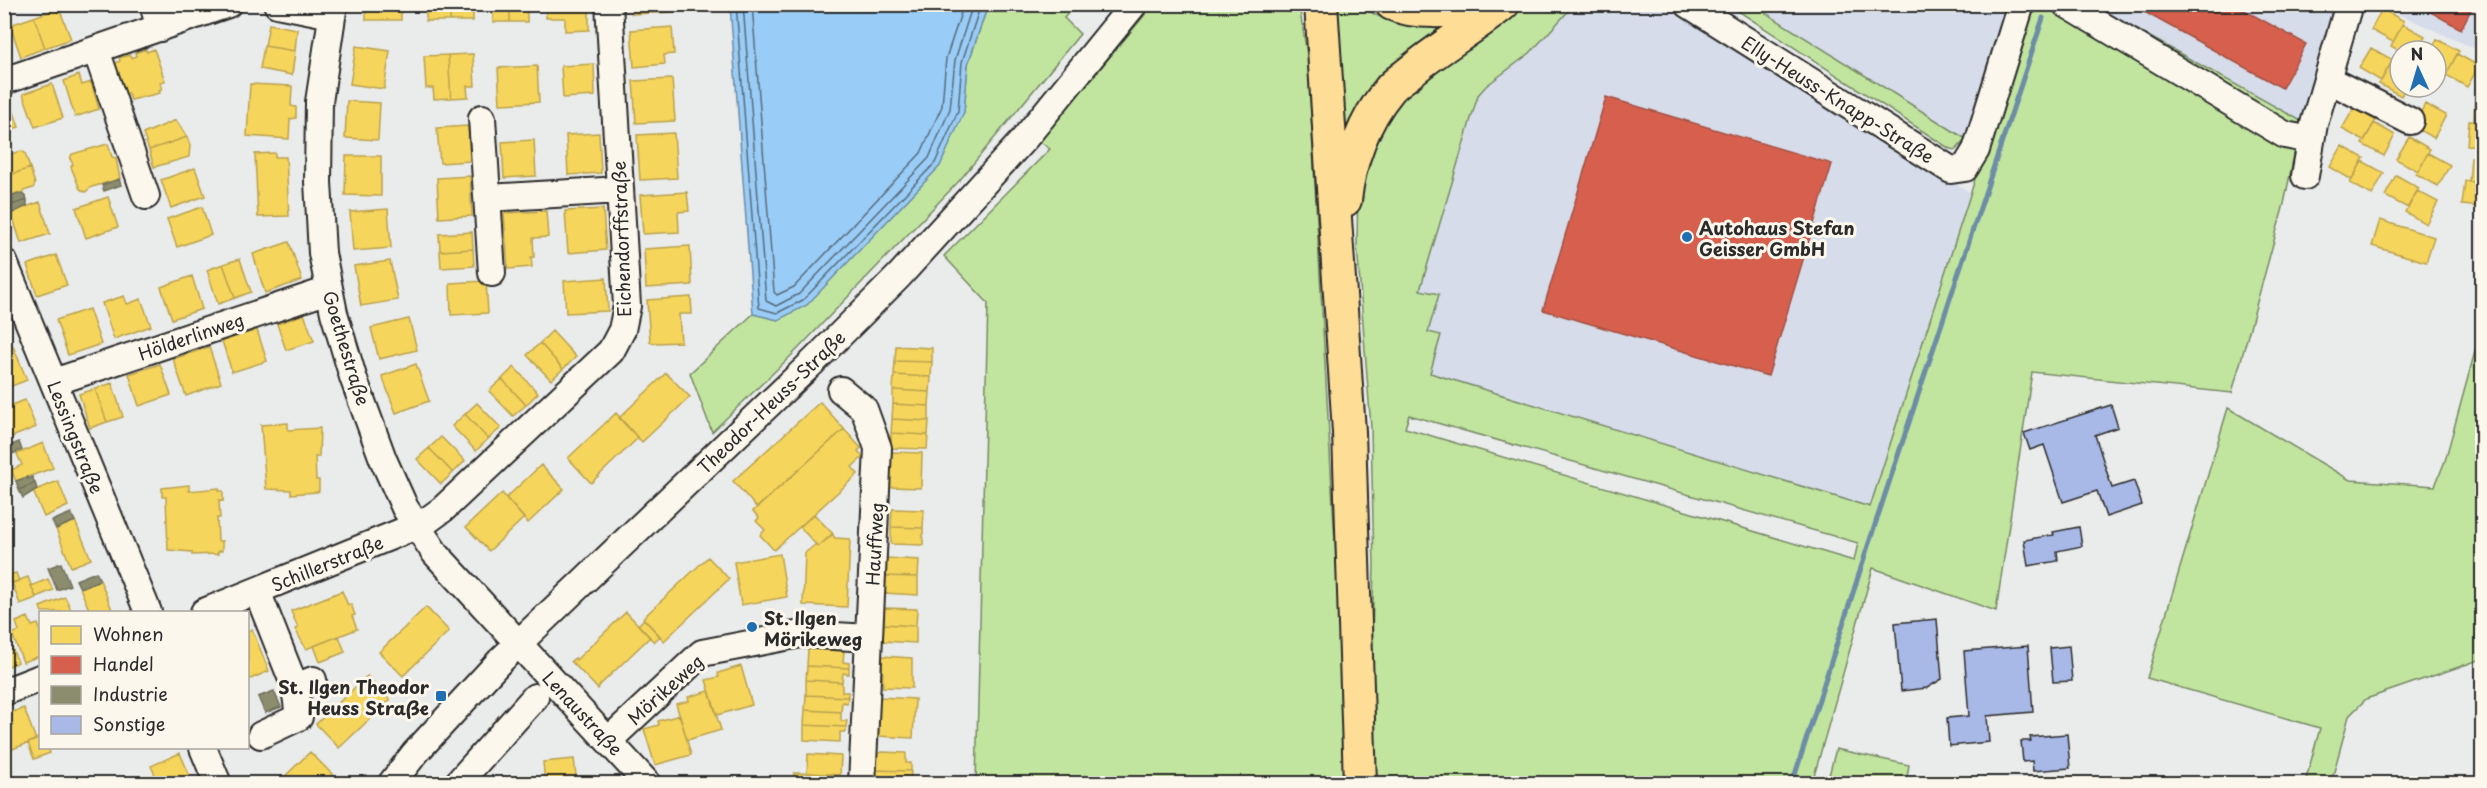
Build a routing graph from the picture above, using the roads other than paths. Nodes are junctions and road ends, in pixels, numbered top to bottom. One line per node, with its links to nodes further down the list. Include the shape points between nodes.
1 (228, 4): 14 (street)
2 (277, 4): 13 (street)
3 (609, 4): 22 (street, Eichendorffstraße)
4 (1134, 4): 36 (street, Theodor-Heuss-Straße, via 1025,138 900,276)
5 (1321, 4): 25 (main road)
6 (1392, 4): 7 (main road, via 1401,9 1431,12)
7 (1475, 4)
8 (1503, 4): 25 (main road, via 1389,89 1364,130 1347,179)
9 (1688, 4): 10 (street, Elly-Heuss-Knapp-Straße, via 1951,170 1965,168 1976,150)
10 (2021, 4)
11 (2066, 4): 20 (street, via 2285,135)
12 (2349, 4): 16 (street)
13 (333, 10): 28 (street, Goethestraße, via 320,91 318,142 322,253)
14 (156, 16): 15 (street)
15 (96, 50): 17 (street); 23 (street)
16 (2327, 79): 19 (street); 20 (street)
17 (4, 81)
18 (482, 118): 24 (street)
19 (2410, 121)
20 (2311, 140): 21 (street)
21 (2305, 176)
22 (620, 190): 24 (street); 31 (street, Eichendorffstraße, via 627,306 618,340 611,351 451,501)
23 (146, 196)
24 (488, 198): 27 (street)
25 (1339, 257): 48 (main road, via 1349,432)
26 (4, 262): 29 (street, Lessingstraße)
27 (492, 273)
28 (329, 290): 29 (street, Hölderlinweg); 31 (street, Goethestraße, via 353,377 383,459)
29 (54, 382): 33 (street, Lessingstraße)
30 (841, 390): 35 (street, Hauffweg, via 864,409 878,448)
31 (416, 527): 32 (street, Schillerstraße); 36 (street, Goethestraße, via 444,564)
32 (257, 591): 34 (street, Schillerstraße); 40 (street, via 304,683 300,717)
33 (148, 611)
34 (207, 611)
35 (869, 638): 41 (street, Mörikeweg, via 801,634 702,653); 47 (street, Hauffweg)
36 (518, 644): 41 (street, Lenaustraße); 44 (street, Theodor-Heuss-Straße)
37 (39, 678): 38 (street)
38 (4, 692)
39 (536, 697): 45 (street, Lenaustraße)
40 (261, 735)
41 (609, 740): 46 (street, Lenaustraße)
42 (204, 749): 43 (street)
43 (218, 783)
44 (391, 783)
45 (457, 783)
46 (648, 783)
47 (862, 783)
48 (1360, 783)

